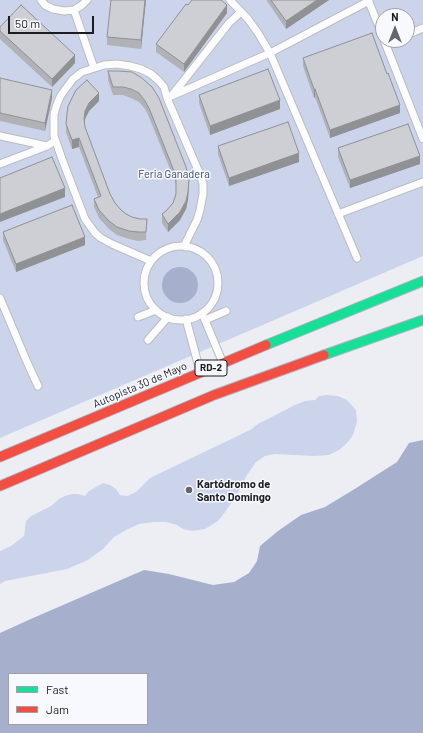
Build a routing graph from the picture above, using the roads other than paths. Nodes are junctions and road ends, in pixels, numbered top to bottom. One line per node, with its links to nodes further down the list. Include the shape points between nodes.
1 (41, 0): 5 (lane, via 54,10)
2 (87, 0): 5 (lane)
3 (230, 0): 6 (lane)
4 (368, 1): 7 (lane); 9 (lane)
5 (74, 10): 10 (lane)
6 (241, 12): 9 (lane, via 252,24); 11 (lane, via 229,23)
7 (375, 18)
8 (387, 48): 13 (lane)
9 (270, 53): 11 (lane); 18 (lane)
10 (94, 68): 11 (lane, via 117,64 141,69 160,81); 14 (lane, via 82,72 61,95 54,114)
11 (169, 98): 19 (lane, via 203,184 200,210)
12 (0, 136): 15 (lane)
13 (423, 139)
14 (56, 141): 15 (lane); 21 (lane, via 82,212 94,233)
15 (47, 146): 16 (lane)
16 (0, 164)
17 (423, 182): 18 (lane)
18 (338, 214): 20 (lane)
19 (186, 246): 21 (lane, via 166,249); 26 (lane, via 201,252 216,272 217,288)
20 (356, 258)
21 (151, 261): 24 (lane, via 145,273 144,286 148,299)
22 (423, 281): 32 (highway, Autopista 30 de Mayo / RD-2)
23 (0, 298): 34 (lane)
24 (156, 310): 27 (lane); 28 (lane)
25 (226, 311): 26 (lane)
26 (204, 316): 29 (lane); 32 (lane)
27 (138, 317)
28 (168, 317): 29 (lane); 31 (lane)
29 (186, 319): 33 (lane)
30 (423, 320): 36 (highway, RD-2, via 214,394)
31 (148, 340)
32 (223, 363): 33 (highway, Autopista 30 de Mayo / RD-2)
33 (200, 373): 35 (highway, Autopista 30 de Mayo / RD-2)
34 (38, 386)
35 (0, 457)
36 (0, 486)

